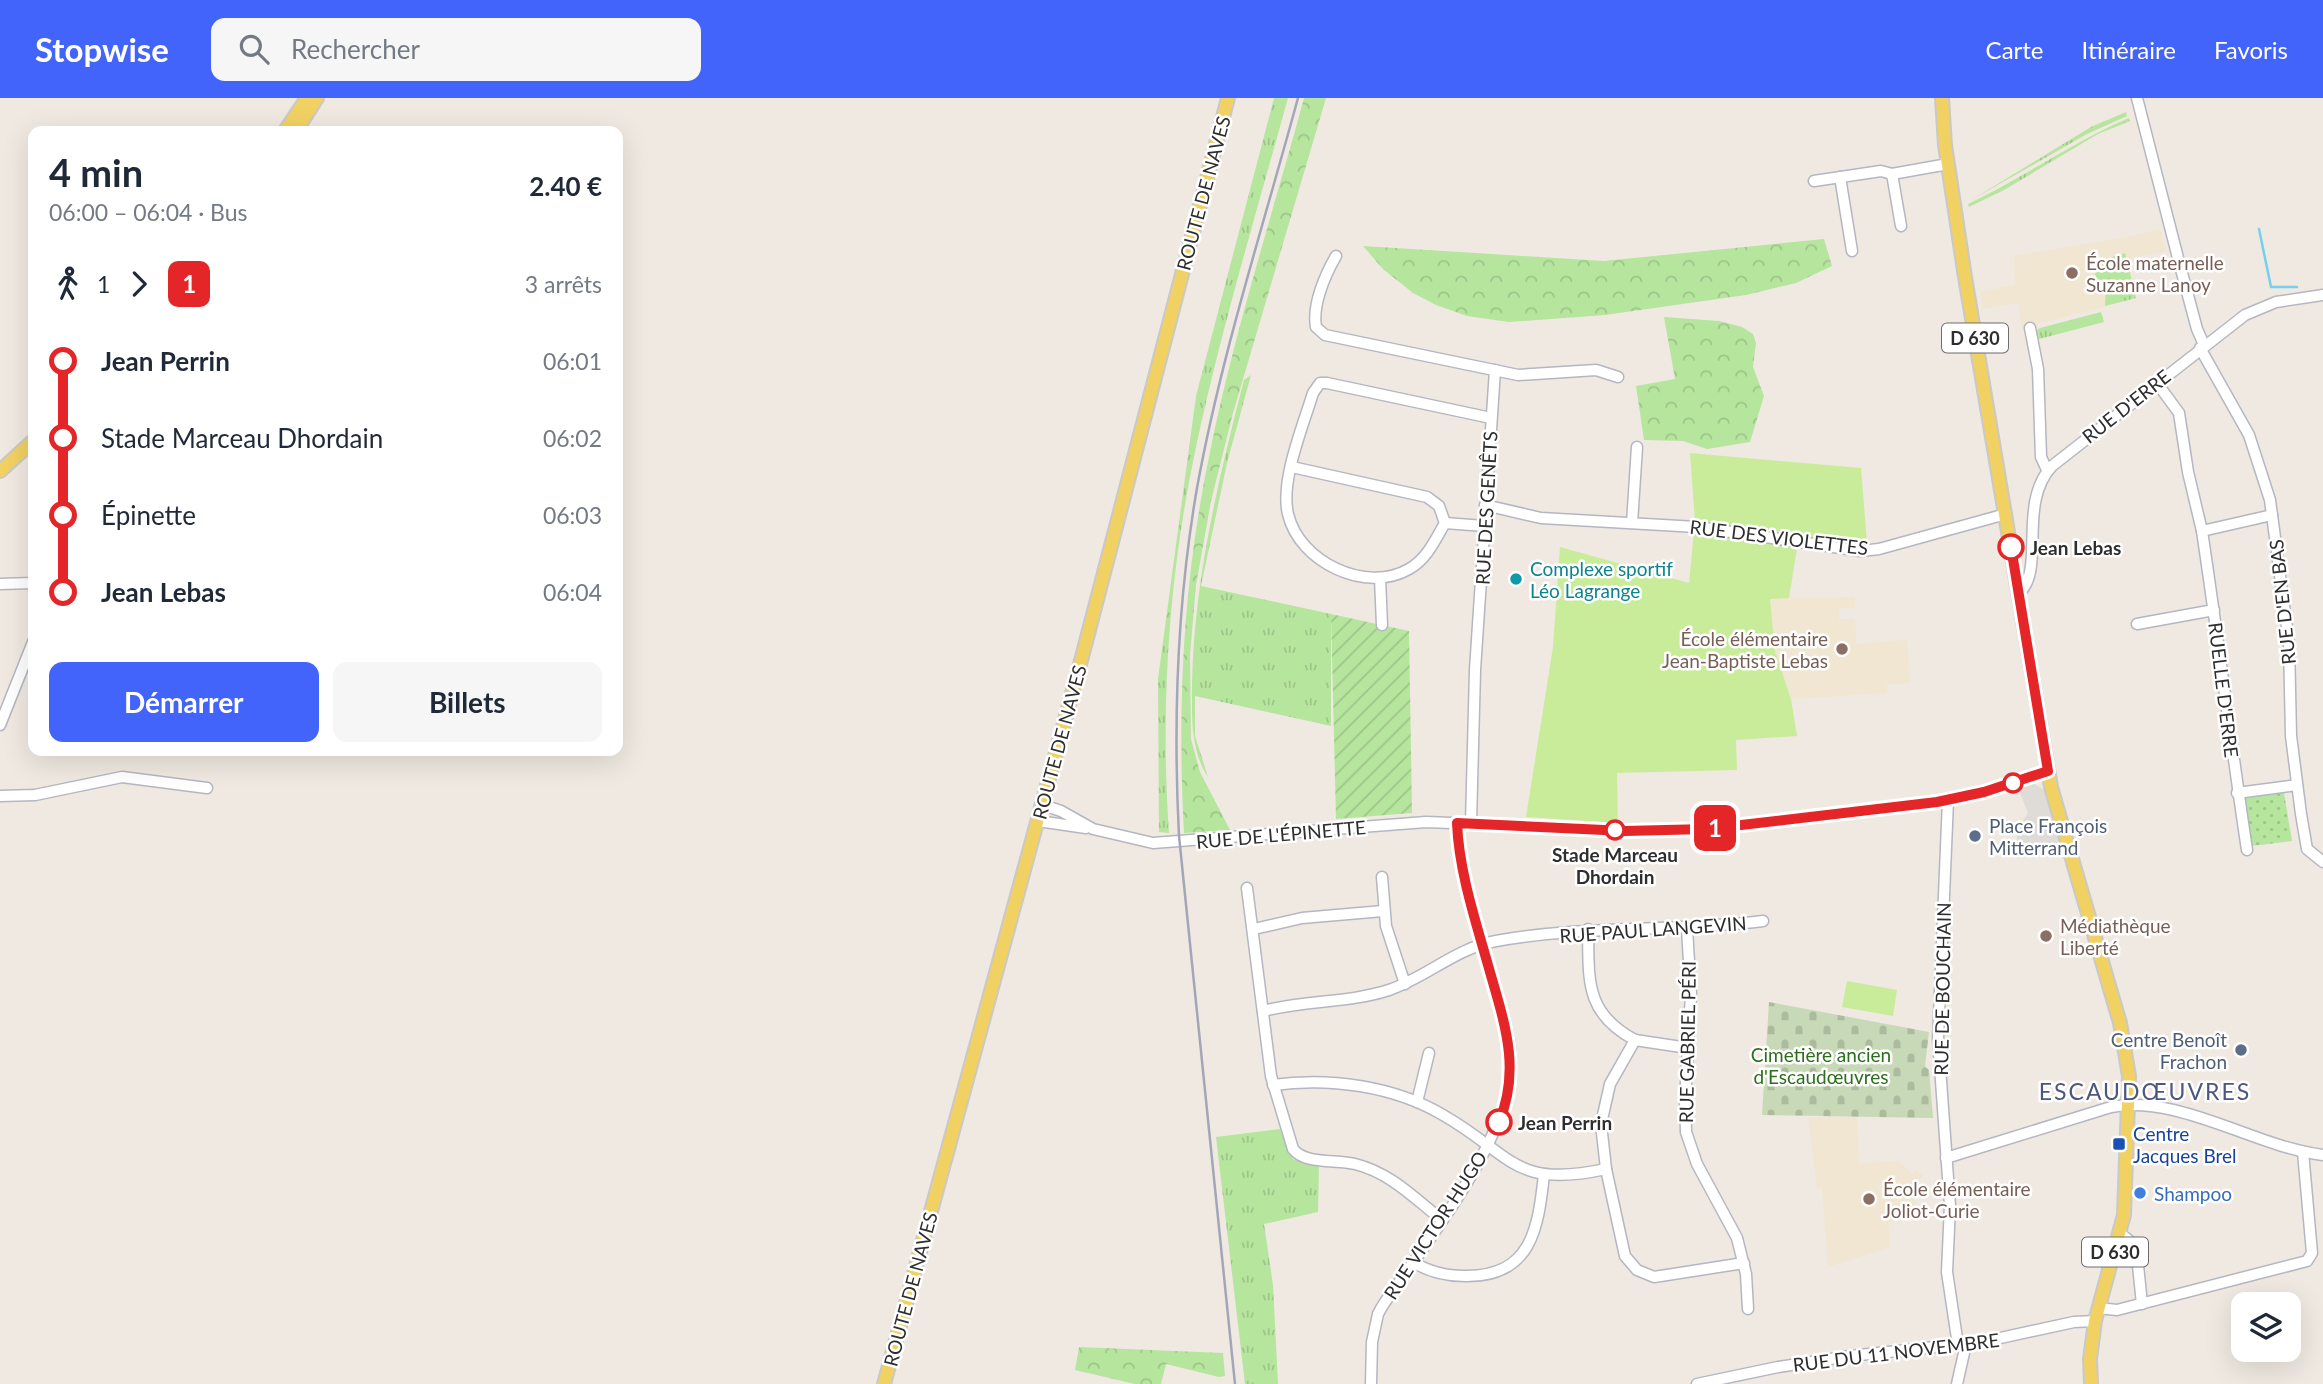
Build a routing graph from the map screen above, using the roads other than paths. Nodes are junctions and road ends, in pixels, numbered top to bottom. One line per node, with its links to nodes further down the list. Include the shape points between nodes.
1 (307, 98): 7 (main road)
2 (317, 98): 8 (main road)
3 (1228, 98): 52 (main road, ROUTE DE NAVES)
4 (1934, 98): 9 (main road, D 630)
5 (1942, 98): 9 (main road, D 630)
6 (2137, 98): 19 (street, RUE D'EN BAS)
7 (288, 126)
8 (299, 126)
9 (1945, 145): 10 (main road, D 630)
10 (1948, 164): 11 (street); 31 (main road, D 630)
11 (1892, 174): 12 (street, via 1885,170); 14 (street)
12 (1840, 177): 13 (street); 15 (street)
13 (1814, 181)
14 (1901, 226)
15 (1853, 251)
16 (1336, 256): 20 (street, via 1324,279 1315,319 1321,333)
17 (2323, 295): 19 (street, RUE D'ERRE, via 2260,307)
18 (2030, 328): 28 (street, via 2038,369 2041,457)
19 (2202, 347): 22 (street, RUE D'ERRE); 32 (street, RUE D'EN BAS, via 2249,435)
20 (1494, 370): 21 (street, via 1530,376 1596,370); 23 (street, RUE DES GENÊTS)
21 (1618, 377)
22 (2157, 383): 28 (street, RUE D'ERRE); 36 (street, RUELLE D'ERRE, via 2179,413)
23 (1491, 418): 27 (street, via 1320,383); 30 (street, RUE DES GENÊTS)
24 (28, 446): 29 (main road)
25 (1637, 447): 34 (street)
26 (28, 451): 29 (main road)
27 (1292, 467): 33 (street, via 1427,496 1439,506); 37 (street, via 1287,509 1300,542 1333,567)
28 (2048, 470): 40 (street, RUE D'ERRE, via 2034,498 2030,577)
29 (0, 471)
30 (1485, 505): 34 (street, RUE DES VIOLETTES, via 1541,517); 35 (street, RUE DES GENÊTS)
31 (2006, 514): 34 (street, RUE DES VIOLETTES, via 1867,550); 40 (main road, D 630)
32 (2272, 515): 36 (street); 47 (street, RUE D'EN BAS, via 2289,643)
33 (1446, 523): 35 (street); 37 (street, via 1419,562)
34 (1632, 523)
35 (1484, 526): 55 (street, RUE DES GENÊTS)
36 (2202, 531): 41 (street, RUELLE D'ERRE)
37 (1380, 578): 43 (street)
38 (28, 583): 39 (street)
39 (0, 584)
40 (2019, 593): 46 (main road, D 630)
41 (2214, 610): 42 (street); 49 (street, RUELLE D'ERRE)
42 (2137, 624)
43 (1382, 625)
44 (28, 655): 45 (street)
45 (0, 725)
46 (2048, 771): 51 (street, RUE DE L'ÉPINETTE); 74 (main road, D 630, via 2057,817 2123,1033)
47 (2297, 785): 49 (street); 58 (street, RUE D'EN BAS, via 2306,845 2313,857)
48 (207, 788): 50 (street, via 122,777 35,796)
49 (2237, 793): 57 (street, RUELLE D'ERRE)
50 (0, 796)
51 (1948, 800): 55 (street, RUE DE L'ÉPINETTE, via 1707,829 1625,831); 78 (street, RUE DE BOUCHAIN, via 1938,1039)
52 (1043, 805): 53 (main road, ROUTE DE NAVES); 56 (street, RUE DE L'ÉPINETTE)
53 (1038, 821): 56 (street, RUE DE L'ÉPINETTE); 89 (main road, ROUTE DE NAVES)
54 (1457, 823): 55 (street, RUE DE L'ÉPINETTE); 56 (street, RUE DE L'ÉPINETTE, via 1416,822 1169,844); 66 (street, RUE VICTOR HUGO)
55 (1471, 823)
56 (1093, 829)
57 (2248, 849)
58 (2323, 862)
59 (1382, 877): 61 (street)
60 (1247, 888): 63 (street)
61 (1383, 911): 63 (street, via 1303,918); 67 (street)
62 (1763, 922): 65 (street, RUE PAUL LANGEVIN)
63 (1254, 929): 68 (street)
64 (1588, 929): 65 (street, RUE PAUL LANGEVIN); 66 (street, RUE PAUL LANGEVIN); 69 (street, via 1593,999 1610,1023)
65 (1687, 929): 70 (street, RUE GABRIEL PÉRI)
66 (1482, 944): 67 (street, RUE PAUL LANGEVIN); 75 (street, RUE VICTOR HUGO, via 1511,1063 1505,1105)
67 (1405, 984): 68 (street, RUE PAUL LANGEVIN, via 1368,996 1292,1004)
68 (1263, 1012): 72 (street)
69 (1635, 1040): 70 (street); 79 (street, via 1610,1084 1603,1107)
70 (1688, 1048): 84 (street, RUE GABRIEL PÉRI, via 1684,1108 1688,1141 1730,1222)
71 (1429, 1053): 73 (street)
72 (1273, 1085): 73 (street, via 1318,1081); 81 (street, via 1296,1153 1306,1159 1371,1169 1401,1185)
73 (1417, 1102): 75 (street, via 1451,1119)
74 (2129, 1105): 76 (street, via 2200,1119); 78 (street); 82 (main road, D 630)
75 (1486, 1146): 80 (street, via 1512,1164); 81 (street, RUE VICTOR HUGO)
76 (2302, 1152): 77 (street); 85 (street, RUE DU 11 NOVEMBRE, via 2312,1253 2307,1261)
77 (2323, 1155)
78 (1947, 1158): 88 (street, RUE DE BOUCHAIN, via 1947,1279)
79 (1606, 1169): 80 (street, via 1573,1176); 84 (street, via 1623,1251 1637,1270 1647,1276 1668,1277)
80 (1544, 1175): 83 (street, via 1534,1236 1512,1263 1492,1273 1467,1276 1435,1272)
81 (1442, 1220): 83 (street, RUE VICTOR HUGO)
82 (2121, 1234): 85 (street, via 2136,1246); 87 (main road, D 630)
83 (1413, 1262): 90 (street, RUE VICTOR HUGO, via 1375,1322)
84 (1744, 1263): 86 (street, RUE GABRIEL PÉRI)
85 (2142, 1304): 87 (street, RUE DU 11 NOVEMBRE)
86 (1748, 1310)
87 (2096, 1314): 88 (street, RUE DU 11 NOVEMBRE); 93 (main road, D 630)
88 (1962, 1344): 91 (street, RUE DU 11 NOVEMBRE, via 1850,1356); 92 (street)
89 (884, 1384)
90 (1371, 1384)
91 (1697, 1384)
92 (1957, 1384)
93 (2091, 1384)

